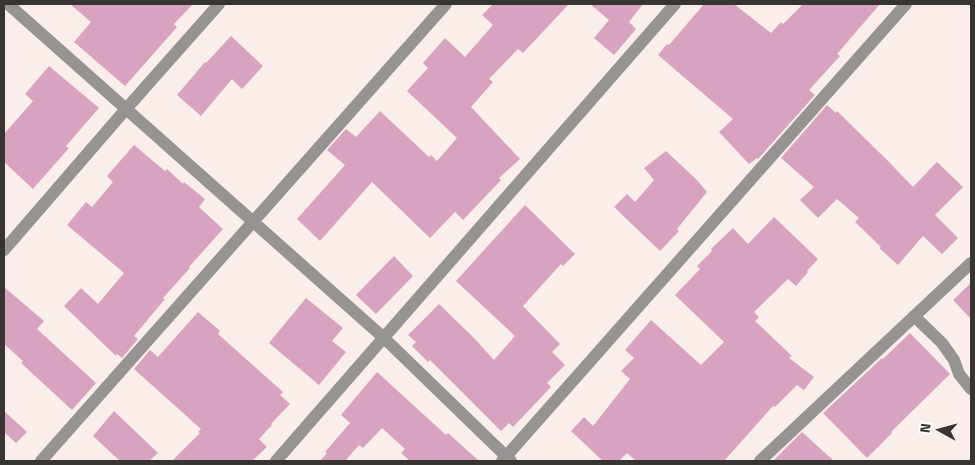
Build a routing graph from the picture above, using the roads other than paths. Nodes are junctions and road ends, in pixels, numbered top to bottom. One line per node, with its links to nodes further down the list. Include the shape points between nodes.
1 (8, 4): 6 (street)
2 (219, 4): 6 (street)
3 (446, 4): 7 (street)
4 (675, 4): 11 (street)
5 (906, 4): 13 (street)
6 (126, 108): 7 (street); 8 (street)
7 (254, 222): 11 (street); 14 (street)
8 (4, 250)
9 (971, 263): 10 (street)
10 (914, 316): 12 (street, via 942,343); 16 (street)
11 (384, 338): 13 (street); 15 (street)
12 (971, 389)
13 (506, 460)
14 (41, 461)
15 (276, 461)
16 (760, 461)

